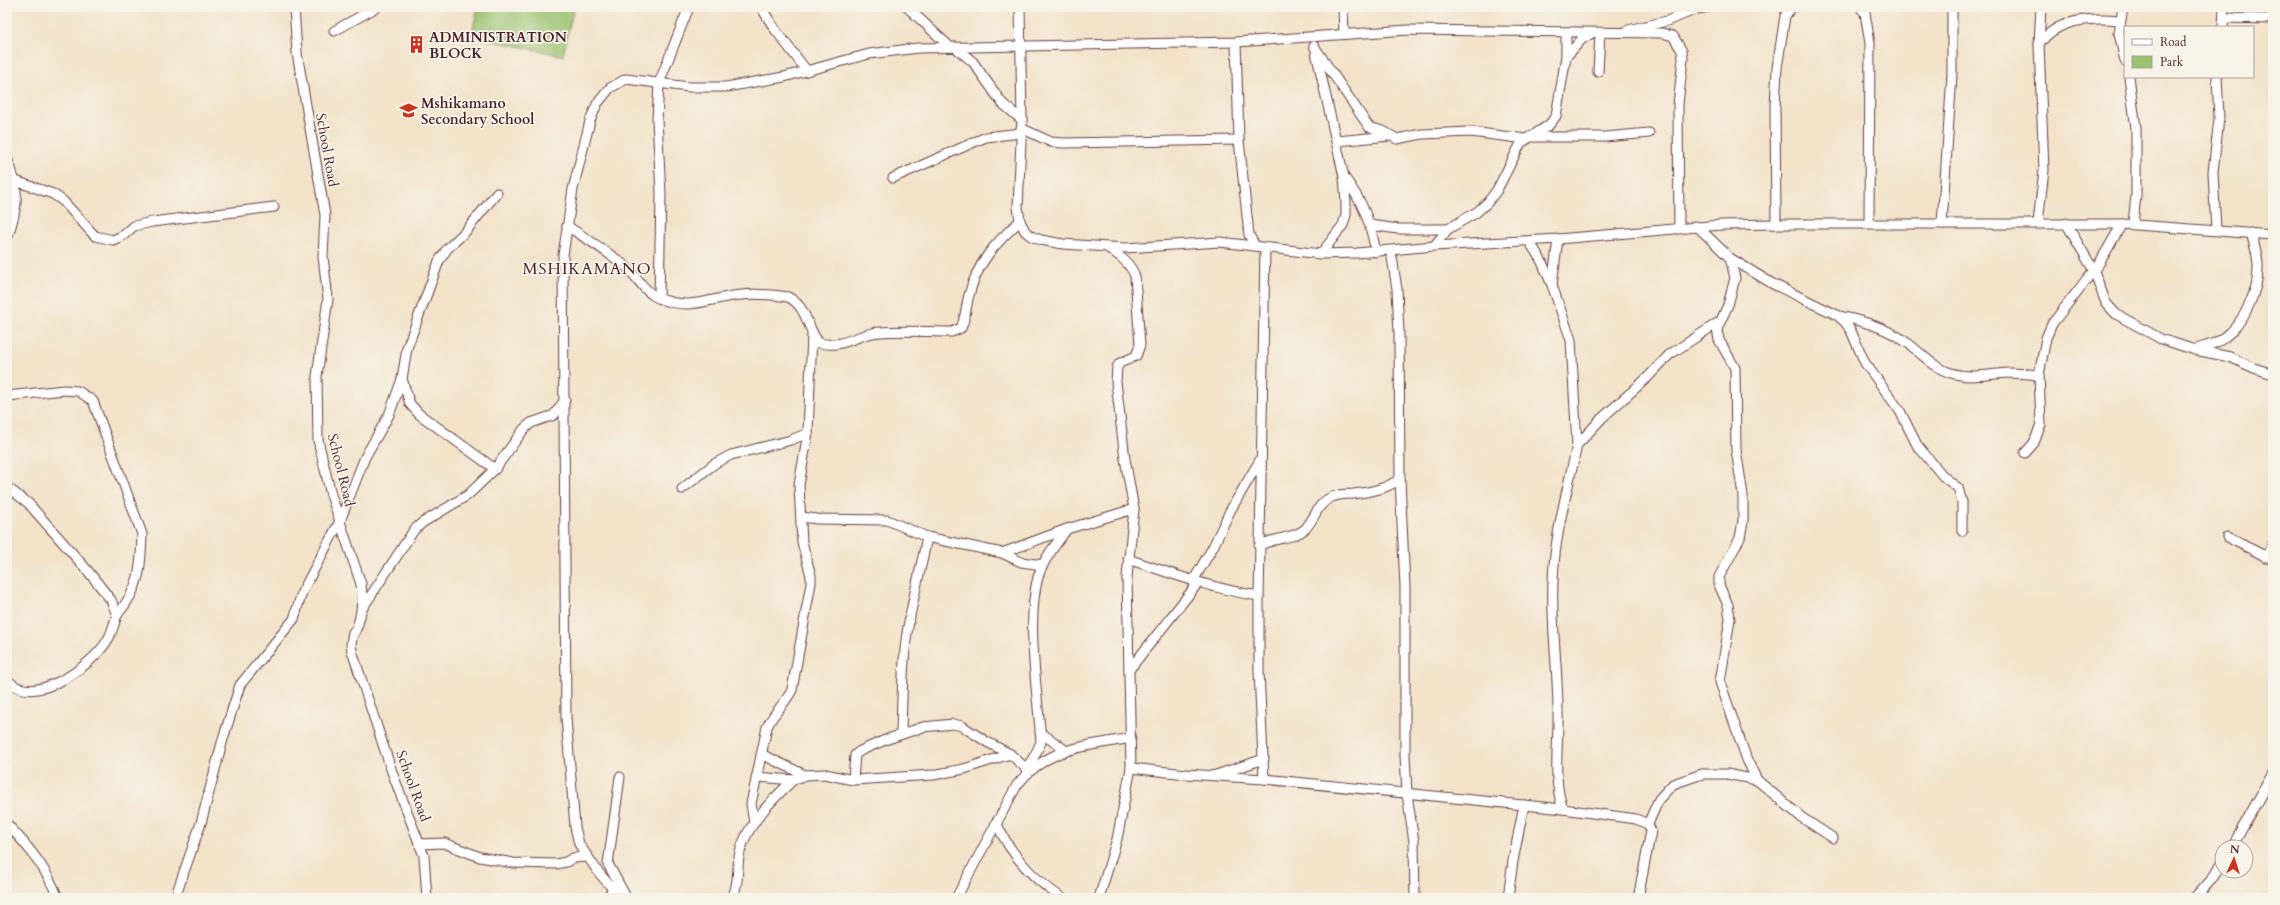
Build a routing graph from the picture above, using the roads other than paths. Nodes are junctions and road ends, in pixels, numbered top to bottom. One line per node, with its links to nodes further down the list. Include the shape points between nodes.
1 (294, 7): 96 (street, School Road, via 297,53 325,215 323,257 328,299 318,364 318,440)
2 (377, 7): 18 (street)
3 (689, 7): 34 (street)
4 (761, 7): 30 (street)
5 (907, 7): 27 (street)
6 (1020, 7): 25 (street)
7 (1343, 7): 22 (street)
8 (1709, 7): 20 (street)
9 (1792, 7): 51 (street, via 1785,16 1775,107)
10 (1860, 7): 48 (street, via 1865,13 1870,43)
11 (1952, 7): 52 (street, via 1952,75)
12 (2041, 7): 26 (street)
13 (2123, 7): 16 (street)
14 (2224, 7): 17 (street)
15 (2273, 19): 17 (street)
16 (2120, 20): 26 (street, via 2082,20 2067,24 2044,36); 28 (street, via 2119,33)
17 (2224, 22)
18 (334, 31)
19 (1566, 32): 21 (street); 22 (street, via 1408,30); 29 (street)
20 (1621, 32): 21 (street); 59 (street, via 1669,34 1682,51 1683,68 1678,105)
21 (1596, 33): 29 (street, via 1581,40); 31 (street)
22 (1344, 34): 24 (street)
23 (1236, 42): 24 (street); 25 (street); 39 (street)
24 (1313, 42): 37 (street, via 1368,127); 40 (street)
25 (1021, 45): 27 (street); 35 (street)
26 (2039, 45): 49 (street, via 2044,170)
27 (952, 47): 30 (street, via 869,54); 35 (street, via 972,62)
28 (2124, 56)
29 (1566, 57): 38 (street, via 1556,116 1549,125)
30 (807, 71): 34 (street, via 726,87)
31 (1598, 72)
32 (2129, 78): 54 (street, via 2136,128 2136,195)
33 (2217, 78): 60 (street, via 2219,118 2213,172)
34 (659, 84): 56 (street, via 626,79 610,88 597,104 578,164); 76 (street)
35 (1021, 127): 39 (street, via 1051,142 1063,143); 43 (street, via 986,137); 47 (street, via 1018,207)
36 (1649, 133): 38 (street)
37 (1391, 136): 38 (street, via 1402,139 1422,134 1471,132); 40 (street)
38 (1527, 138): 58 (street, via 1516,150 1497,190 1488,202 1477,212)
39 (1239, 140): 66 (street, via 1249,235)
40 (1337, 141): 42 (street)
41 (7, 158): 44 (street)
42 (1344, 177): 55 (street, via 1362,202); 72 (street, via 1346,215 1343,225)
43 (892, 178)
44 (12, 180): 46 (street, via 53,194 63,201 95,236 113,240 134,226 152,222); 63 (street, via 16,201)
45 (497, 193): 83 (street, via 466,231 446,249 439,261 407,348)
46 (274, 207)
47 (1020, 221): 68 (street, via 1025,231 1041,240); 79 (street, via 994,245 976,273 961,328 952,332 880,332 833,345 820,343)
48 (1869, 223): 51 (street); 52 (street)
49 (2038, 223): 50 (street); 52 (street)
50 (2066, 223): 53 (street); 74 (street)
51 (1776, 224): 57 (street)
52 (1942, 224)
53 (2122, 224): 54 (street); 74 (street)
54 (2133, 224): 60 (street)
55 (1370, 225): 58 (street, via 1398,229); 71 (street)
56 (567, 226): 76 (street, via 624,266 651,294); 85 (street, via 564,255)
57 (1699, 228): 59 (street); 73 (street)
58 (1448, 229): 67 (street)
59 (1679, 229): 64 (street)
60 (2216, 230): 61 (street)
61 (2252, 233): 62 (street); 80 (street, via 2258,267 2248,306 2224,338)
62 (2273, 235)
63 (7, 238)
64 (1558, 239): 65 (street); 75 (street)
65 (1529, 241): 67 (street); 75 (street)
66 (1254, 244): 68 (street, via 1204,242 1147,248); 69 (street)
67 (1434, 246): 70 (street)
68 (1108, 248): 94 (street, via 1132,268 1137,284 1139,351 1136,356 1120,363 1116,378 1125,459)
69 (1265, 248): 72 (street); 89 (street)
70 (1391, 251): 71 (street); 91 (street, via 1397,289 1399,333)
71 (1376, 252): 72 (street)
72 (1321, 254)
73 (1730, 258): 77 (street, via 1773,284); 78 (street, via 1735,278 1733,292)
74 (2094, 271): 80 (street, via 2106,303 2116,314 2161,339); 82 (street, via 2052,324 2046,338)
75 (1552, 285): 87 (street, via 1571,340)
76 (659, 298): 79 (street, via 703,304 742,295 788,297 794,300 805,315)
77 (1837, 316): 82 (street, via 1888,331 1950,373 1976,377 2009,373); 98 (street, via 1851,331 1865,363 1900,412 1917,445 1943,476 1958,488 1962,502)
78 (1719, 322): 87 (street, via 1669,355); 130 (street, via 1719,340 1735,368 1736,450 1743,495 1740,538 1719,577 1719,585 1728,605 1730,619 1720,682 1747,760)
79 (812, 334): 86 (street)
80 (2195, 350): 81 (street, via 2230,357)
81 (2273, 374)
82 (2039, 375): 88 (street, via 2041,424 2034,443)
83 (402, 379): 90 (street, via 410,404 419,414); 96 (street, via 389,415 365,457)
84 (7, 396): 110 (street, via 78,391 93,401 142,534 142,557 134,591)
85 (565, 400): 90 (street, via 554,415 531,423 524,429); 142 (street, via 566,720 575,827)
86 (808, 433): 93 (street, via 791,440 731,455 714,464); 95 (street, via 799,480)
87 (1577, 444): 133 (street, via 1560,525 1552,581 1558,713 1557,779)
88 (2026, 453)
89 (1260, 460): 102 (street); 107 (street, via 1230,511)
90 (495, 468): 109 (street, via 468,495 414,530)
91 (1400, 479): 102 (street, via 1374,491 1333,496 1321,505 1304,530 1298,534 1267,541); 131 (street, via 1405,587 1403,704)
92 (7, 487): 110 (street, via 28,503 88,571 111,600)
93 (682, 489)
94 (1134, 509): 97 (street); 104 (street, via 1133,535)
95 (801, 517): 99 (street, via 888,520); 117 (street, via 802,542 811,583 792,690 789,697 771,716 766,727)
96 (340, 521): 109 (street, School Road, via 361,584); 147 (street, via 302,592 294,619 240,686 201,823)
97 (1067, 530): 103 (street); 106 (street)
98 (1962, 532)
99 (927, 537): 103 (street); 114 (street, via 907,632)
100 (2227, 537): 105 (street)
101 (2273, 544): 105 (street)
102 (1259, 546): 108 (street)
103 (1002, 553): 106 (street, via 1021,562)
104 (1128, 559): 107 (street); 111 (street)
105 (2270, 559)
106 (1043, 565): 113 (street, via 1037,583 1034,614)
107 (1195, 582): 108 (street); 111 (street)
108 (1259, 596): 119 (street, via 1259,671)
109 (361, 611): 141 (street, School Road, via 354,634 353,632 352,651 392,772)
110 (117, 615): 112 (street, via 107,641 88,662 62,680 43,689 26,690 11,684)
111 (1129, 670): 115 (street)
112 (7, 679)
113 (1040, 732): 116 (street); 121 (street, via 1039,749)
114 (901, 734): 118 (street, via 940,724 962,726); 128 (street, via 857,752)
115 (1131, 738): 116 (street); 120 (street)
116 (1065, 750): 121 (street)
117 (761, 754): 123 (street); 126 (street)
118 (1010, 754): 121 (street); 128 (street, via 964,769 933,775)
119 (1264, 759): 124 (street); 129 (street)
120 (1131, 768): 124 (street); 153 (street, via 1117,839)
121 (1027, 770): 134 (street)
122 (2273, 774): 140 (street)
123 (805, 775): 127 (street); 128 (street, via 825,774)
124 (1211, 776): 129 (street)
125 (620, 777): 149 (street, via 608,864)
126 (756, 777): 127 (street); 135 (street, via 751,804)
127 (793, 780): 135 (street)
128 (853, 780)
129 (1264, 780): 131 (street)
130 (1757, 780): 137 (street, via 1715,773 1702,774 1673,784 1659,799); 139 (street, via 1801,817)
131 (1407, 794): 132 (street); 154 (street, via 1414,842)
132 (1524, 805): 133 (street); 155 (street)
133 (1563, 809): 137 (street, via 1636,818)
134 (996, 822): 151 (street); 152 (street, via 1005,843 1015,856 1049,890)
135 (754, 823): 150 (street, via 740,852 738,882)
136 (7, 824): 138 (street); 146 (street, via 36,856 52,882)
137 (1648, 824): 156 (street, via 1651,831 1650,845)
138 (7, 828)
139 (1833, 838)
140 (2236, 839)
141 (420, 844): 142 (street, via 444,842 480,857 513,863 556,864); 145 (street, School Road)
142 (587, 857): 144 (street)
143 (2214, 876): 157 (street)
144 (613, 889): 148 (street); 149 (street)
145 (429, 897)
146 (58, 898)
147 (175, 898)
148 (607, 898)
149 (626, 898)
150 (732, 898)
151 (956, 898)
152 (1062, 898)
153 (1099, 898)
154 (1415, 898)
155 (1508, 898)
156 (1638, 898)
157 (2194, 898)

